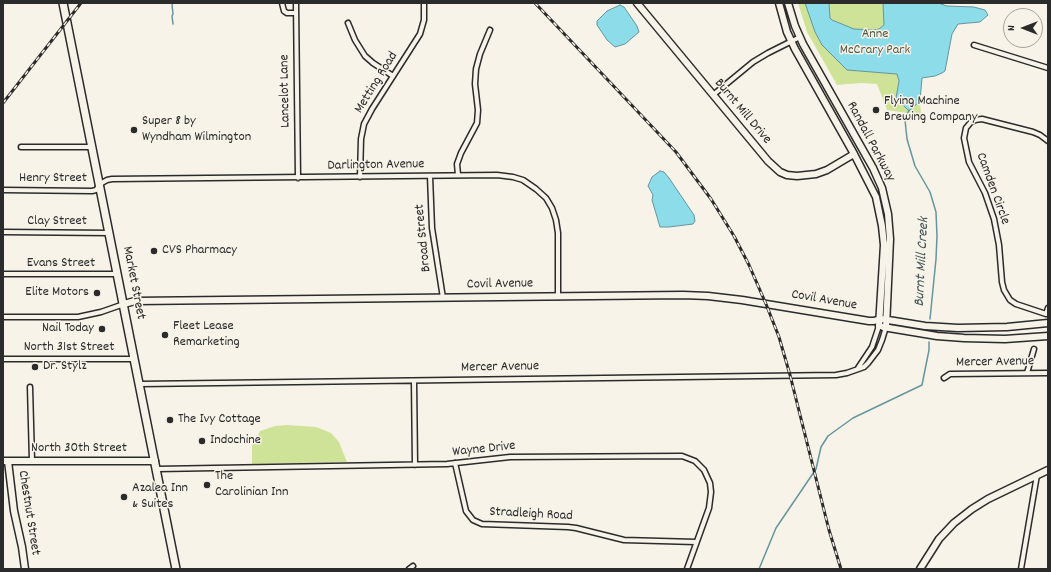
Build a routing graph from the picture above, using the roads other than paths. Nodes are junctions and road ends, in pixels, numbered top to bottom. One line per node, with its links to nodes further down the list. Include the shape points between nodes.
1 (63, 3): 19 (main road, Market Street)
2 (282, 3): 8 (street, via 284,11)
3 (296, 3): 8 (street, Lancelot Lane)
4 (424, 3): 15 (street, Metting Road, via 424,20 420,34)
5 (637, 3): 16 (main road, Burnt Mill Drive)
6 (779, 3): 12 (main road, Randall Parkway)
7 (788, 3): 11 (main road, Randall Parkway)
8 (296, 13): 25 (street, Lancelot Lane)
9 (348, 23): 15 (street, via 366,56)
10 (490, 30): 23 (street, via 476,69 477,123 461,153)
11 (800, 37): 12 (street); 20 (main road, Randall Parkway)
12 (792, 42): 16 (street, via 753,62); 21 (main road, Randall Parkway)
13 (974, 45): 14 (street)
14 (1048, 68)
15 (393, 76): 24 (street, Metting Road, via 370,112 362,130)
16 (713, 95): 21 (main road, Burnt Mill Drive, via 771,164 784,174 816,174)
17 (1048, 141): 35 (street, Camden Circle, via 1033,132 982,119 967,126 964,138 969,162 985,193 994,219 1004,290 1010,300 1023,307 1046,314)
18 (21, 147): 19 (street)
19 (93, 147): 26 (main road, Market Street)
20 (862, 150): 21 (street); 37 (main road, Randall Parkway, via 882,188 889,221 890,245)
21 (854, 154): 37 (main road, Randall Parkway, via 873,189 882,226)
22 (430, 176): 23 (street, Darlington Avenue); 24 (street, Darlington Avenue); 33 (street, Broad Street, via 432,228)
23 (458, 176): 32 (street, Darlington Avenue, via 513,177 523,180 546,198 556,220 558,233)
24 (360, 177): 25 (street, Darlington Avenue)
25 (298, 178): 26 (street, Darlington Avenue, via 112,179)
26 (100, 184): 27 (street, Henry Street, via 92,191); 29 (main road, Market Street)
27 (3, 190)
28 (3, 232): 29 (street, Clay Street)
29 (110, 233): 31 (main road, Market Street)
30 (3, 274): 31 (street, Evans Street)
31 (118, 274): 34 (main road, Market Street)
32 (558, 297): 33 (main road, Covil Avenue); 37 (main road, Covil Avenue, via 708,296)
33 (443, 298): 34 (main road, Covil Avenue, via 135,301)
34 (124, 304): 36 (street, via 78,317); 42 (main road, Market Street)
35 (1048, 308)
36 (3, 317)
37 (883, 323): 38 (main road, via 965,329); 39 (main road, via 937,336 1005,339); 46 (street, Mercer Avenue, via 882,340 875,355 864,367 836,375)
38 (1048, 323)
39 (1048, 336)
40 (1034, 349): 43 (street)
41 (3, 359): 42 (street, North 31st Street)
42 (135, 359): 47 (main road, Market Street)
43 (1027, 373): 44 (street, Mercer Avenue); 45 (street, Mercer Avenue, via 950,374)
44 (1048, 373)
45 (944, 378)
46 (414, 381): 47 (street, Mercer Avenue); 53 (street)
47 (140, 384): 51 (main road, Market Street)
48 (30, 387): 50 (street)
49 (6, 461): 50 (main road, North 30th Street); 59 (main road, Chestnut Street)
50 (32, 461): 51 (main road, North 30th Street)
51 (155, 461): 54 (main road, Market Street)
52 (455, 464): 53 (street, Wayne Drive); 57 (street, Stradleigh Road, via 466,511 473,520 482,524 568,527 624,540); 57 (street, Wayne Drive, via 510,457 682,456 692,459 706,473 711,487 710,504)
53 (415, 465): 54 (street, Wayne Drive)
54 (157, 469): 60 (main road, Market Street)
55 (1048, 470): 56 (main road)
56 (1037, 475): 63 (main road, via 988,499 958,520 939,539); 64 (street)
57 (696, 542): 62 (street, Wayne Drive)
58 (413, 566): 61 (street)
59 (25, 569)
60 (176, 569)
61 (409, 569)
62 (687, 569)
63 (920, 569)
64 (1021, 569)

